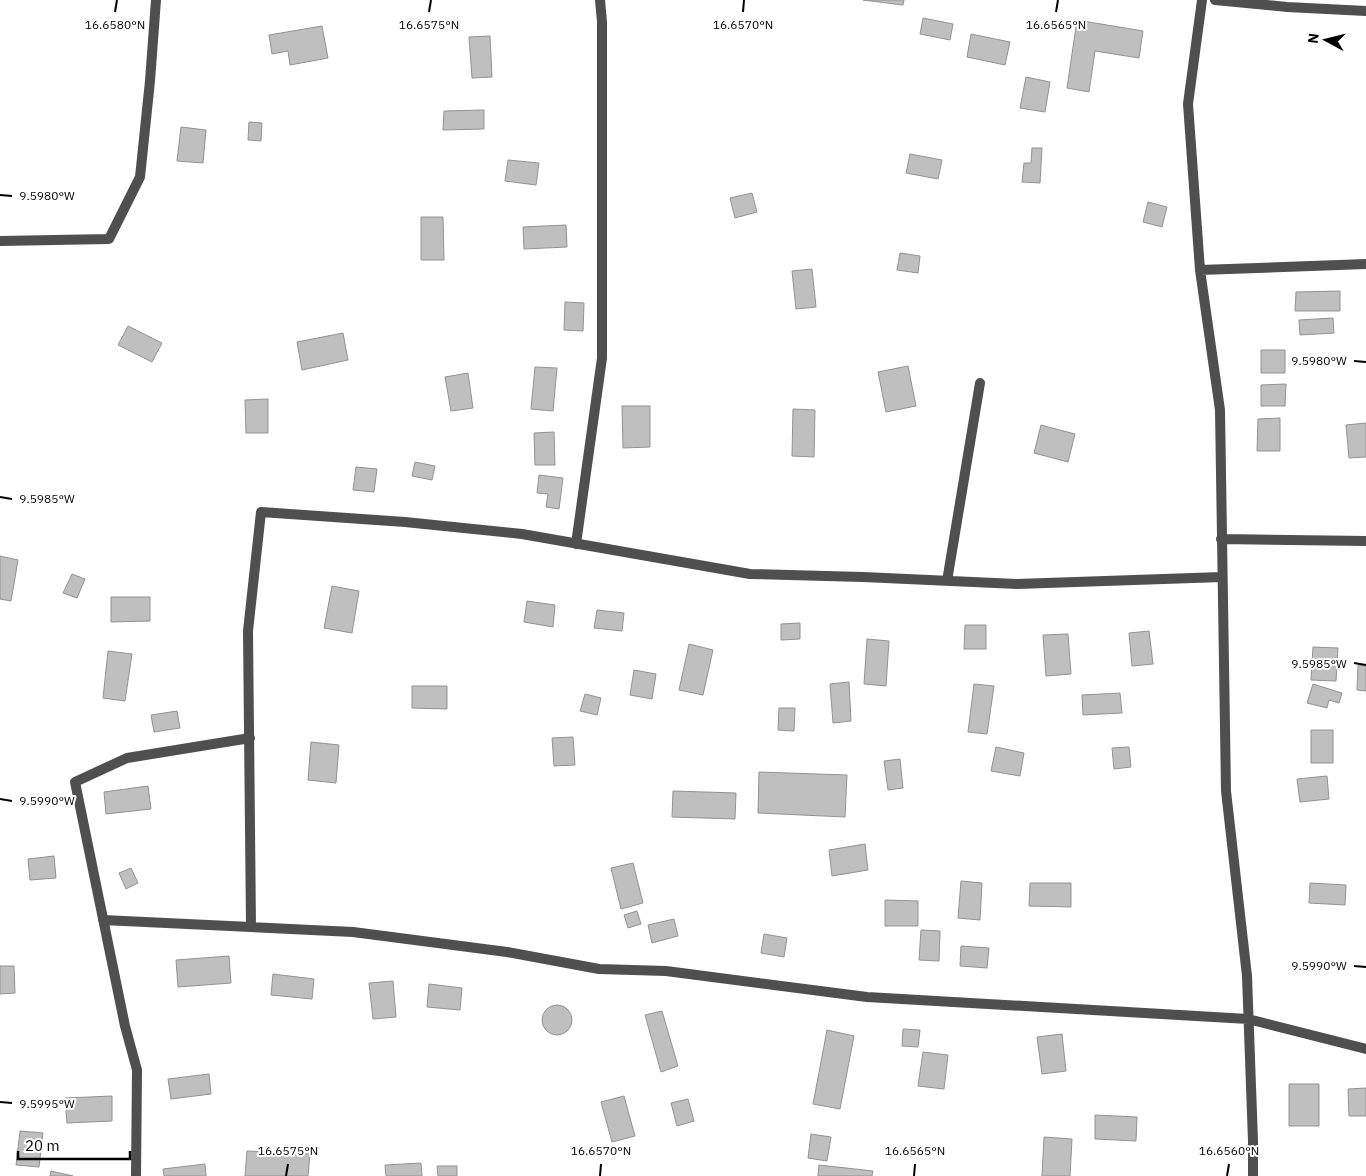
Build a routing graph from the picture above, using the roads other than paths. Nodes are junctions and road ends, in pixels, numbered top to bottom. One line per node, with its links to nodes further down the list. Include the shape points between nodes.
1 (156, 0): 6 (street, via 140,177 109,239)
2 (600, 0): 12 (street, via 602,358)
3 (1202, 0): 8 (street, via 1188,104)
4 (1215, 0): 5 (street)
5 (1366, 11)
6 (0, 241)
7 (1366, 264): 8 (street)
8 (1200, 270): 10 (street, via 1220,410)
9 (980, 383): 14 (street)
10 (1221, 539): 11 (street); 13 (street)
11 (1366, 541)
12 (576, 544): 14 (street, via 750,574); 15 (street, via 522,534 405,522 261,512 248,631)
13 (1222, 577): 14 (street, via 1017,584); 18 (street, via 1226,792 1247,976)
14 (946, 580)
15 (250, 738): 16 (street, via 127,758 75,782); 17 (street)
16 (103, 920): 17 (street); 20 (street, via 137,1070)
17 (251, 927): 18 (street, via 352,932 507,952 599,969 666,971 866,997)
18 (1248, 1019): 19 (street); 21 (street)
19 (1366, 1049)
20 (136, 1176)
21 (1253, 1176)

